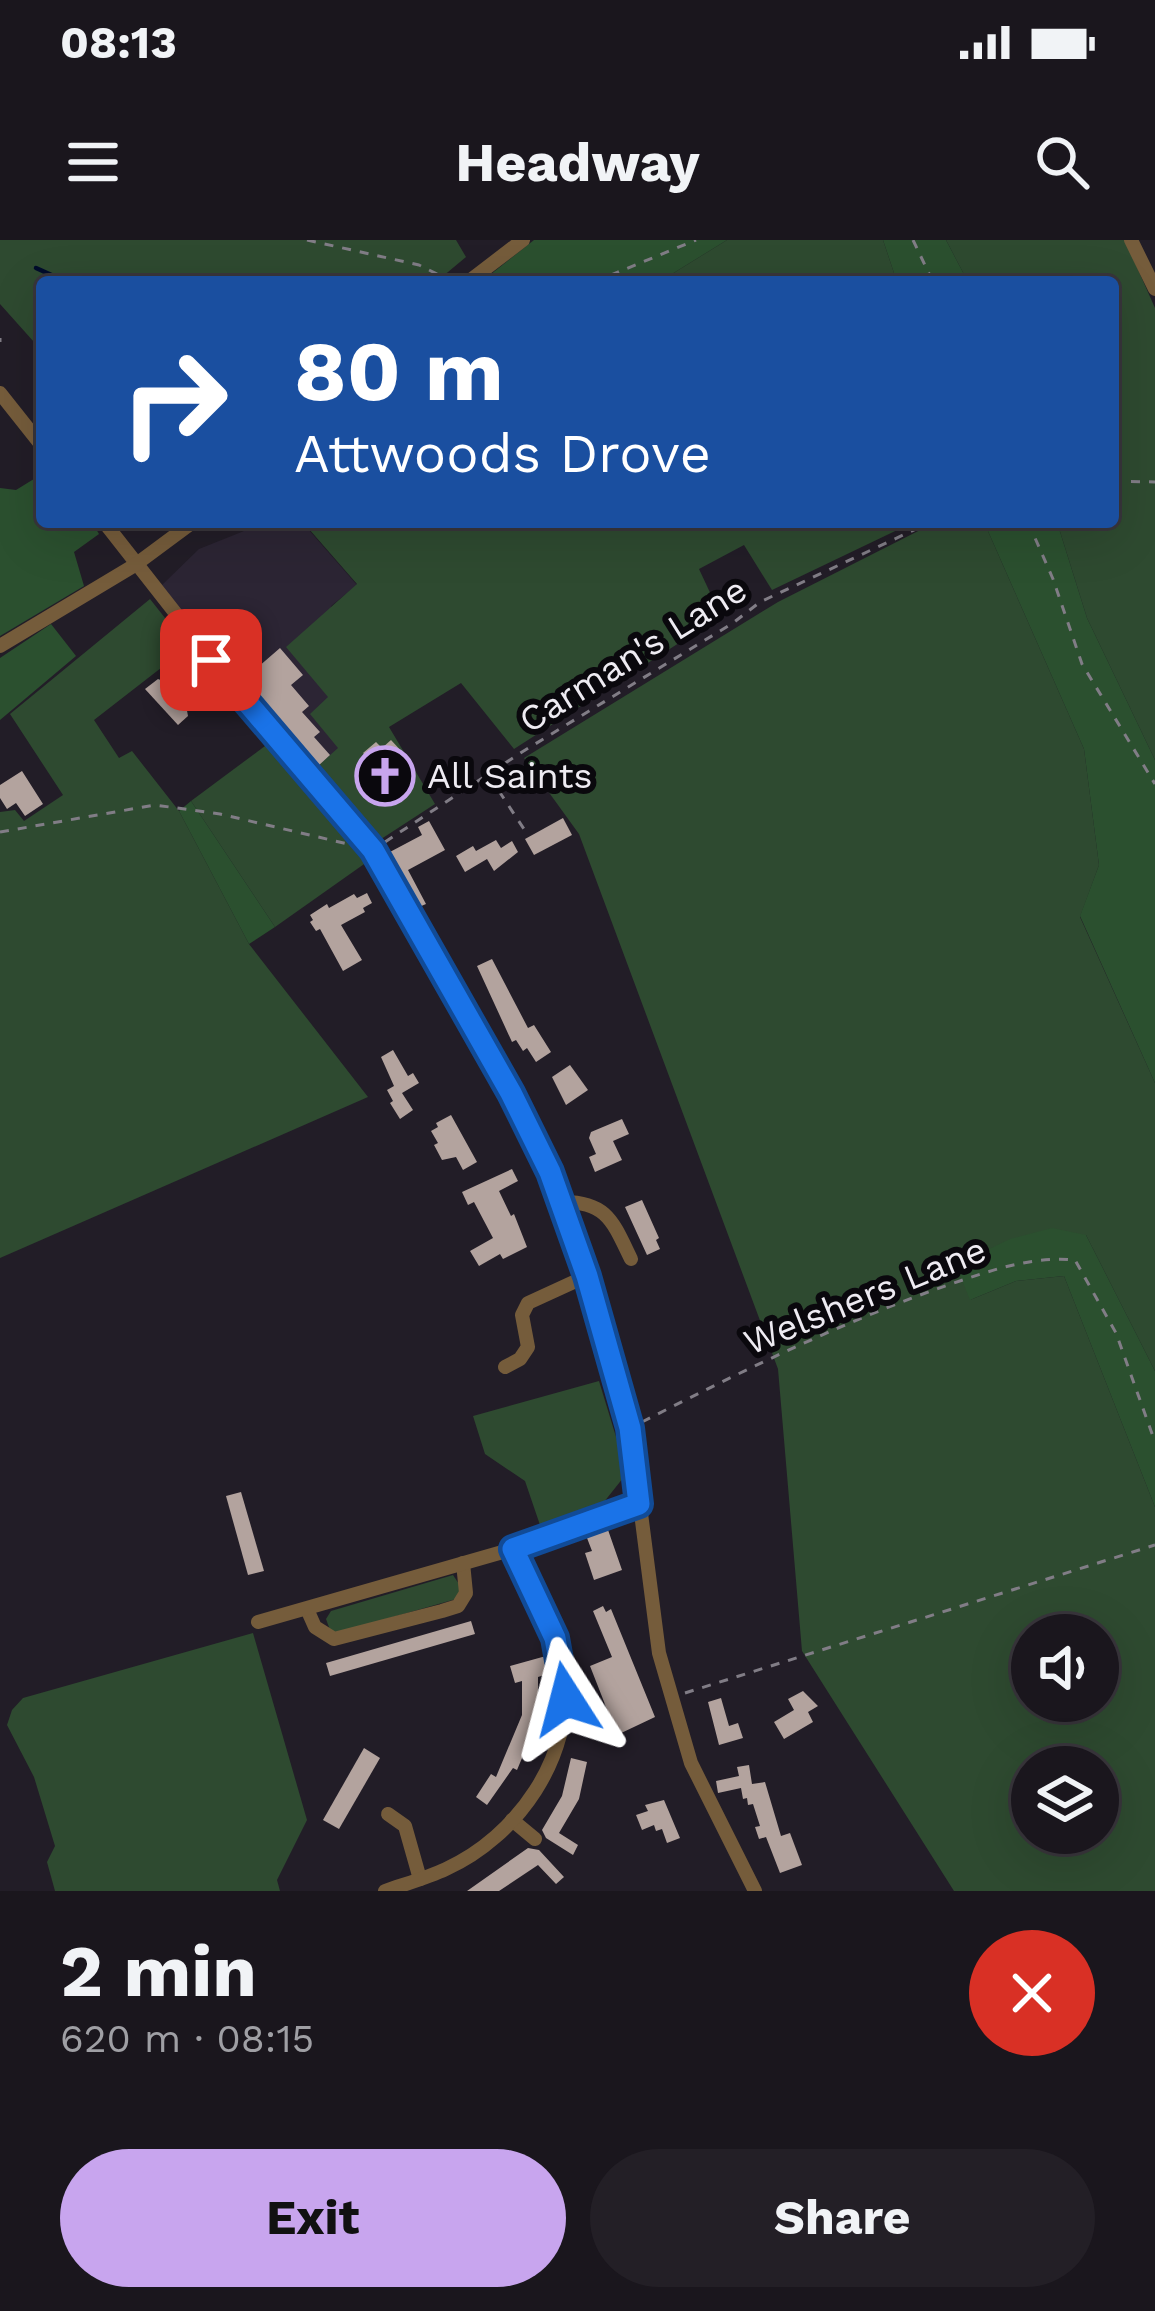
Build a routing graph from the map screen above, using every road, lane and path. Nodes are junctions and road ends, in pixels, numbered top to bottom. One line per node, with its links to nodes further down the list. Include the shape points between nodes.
1 (307, 240): 6 (path)
2 (523, 240): 7 (street)
3 (696, 240): 8 (path)
4 (913, 240): 9 (path)
5 (1131, 240): 10 (street)
6 (441, 276)
7 (476, 276)
8 (609, 276)
9 (930, 276)
10 (1155, 289)
11 (0, 393): 12 (street)
12 (36, 438)
13 (1119, 481): 14 (path)
14 (1155, 482)
15 (108, 528): 19 (street)
16 (185, 528): 19 (street)
17 (918, 528): 21 (path, Carman's Lane, via 760,602)
18 (1031, 528): 22 (path, via 1082,664)
19 (135, 565): 20 (street); 25 (street)
20 (0, 646)
21 (488, 774): 23 (path); 25 (path, Carman's Lane)
22 (1155, 784)
23 (524, 829)
24 (0, 832): 25 (path, via 154,805)
25 (373, 850): 26 (street, via 490,1054)
26 (561, 1202): 27 (street, via 598,1207); 28 (street)
27 (631, 1259)
28 (587, 1276): 29 (street, via 528,1303 528,1347); 30 (street)
29 (505, 1367)
30 (630, 1428): 31 (path, Welshers Lane, via 916,1296 1053,1258 1075,1260 1116,1333); 32 (street)
31 (1155, 1442)
32 (639, 1504): 34 (street); 38 (street, via 654,1633)
33 (1155, 1545): 38 (path)
34 (513, 1549): 35 (street); 40 (street, via 555,1638 566,1699 555,1755)
35 (463, 1563): 36 (street); 36 (street, via 466,1593 442,1611 334,1639 315,1627)
36 (307, 1609): 37 (street)
37 (258, 1622)
38 (672, 1697): 44 (street, via 691,1763)
39 (388, 1814): 42 (street, via 405,1826)
40 (512, 1820): 41 (street); 42 (street, via 464,1859)
41 (536, 1839)
42 (420, 1879): 43 (street)
43 (385, 1891)
44 (755, 1891)

